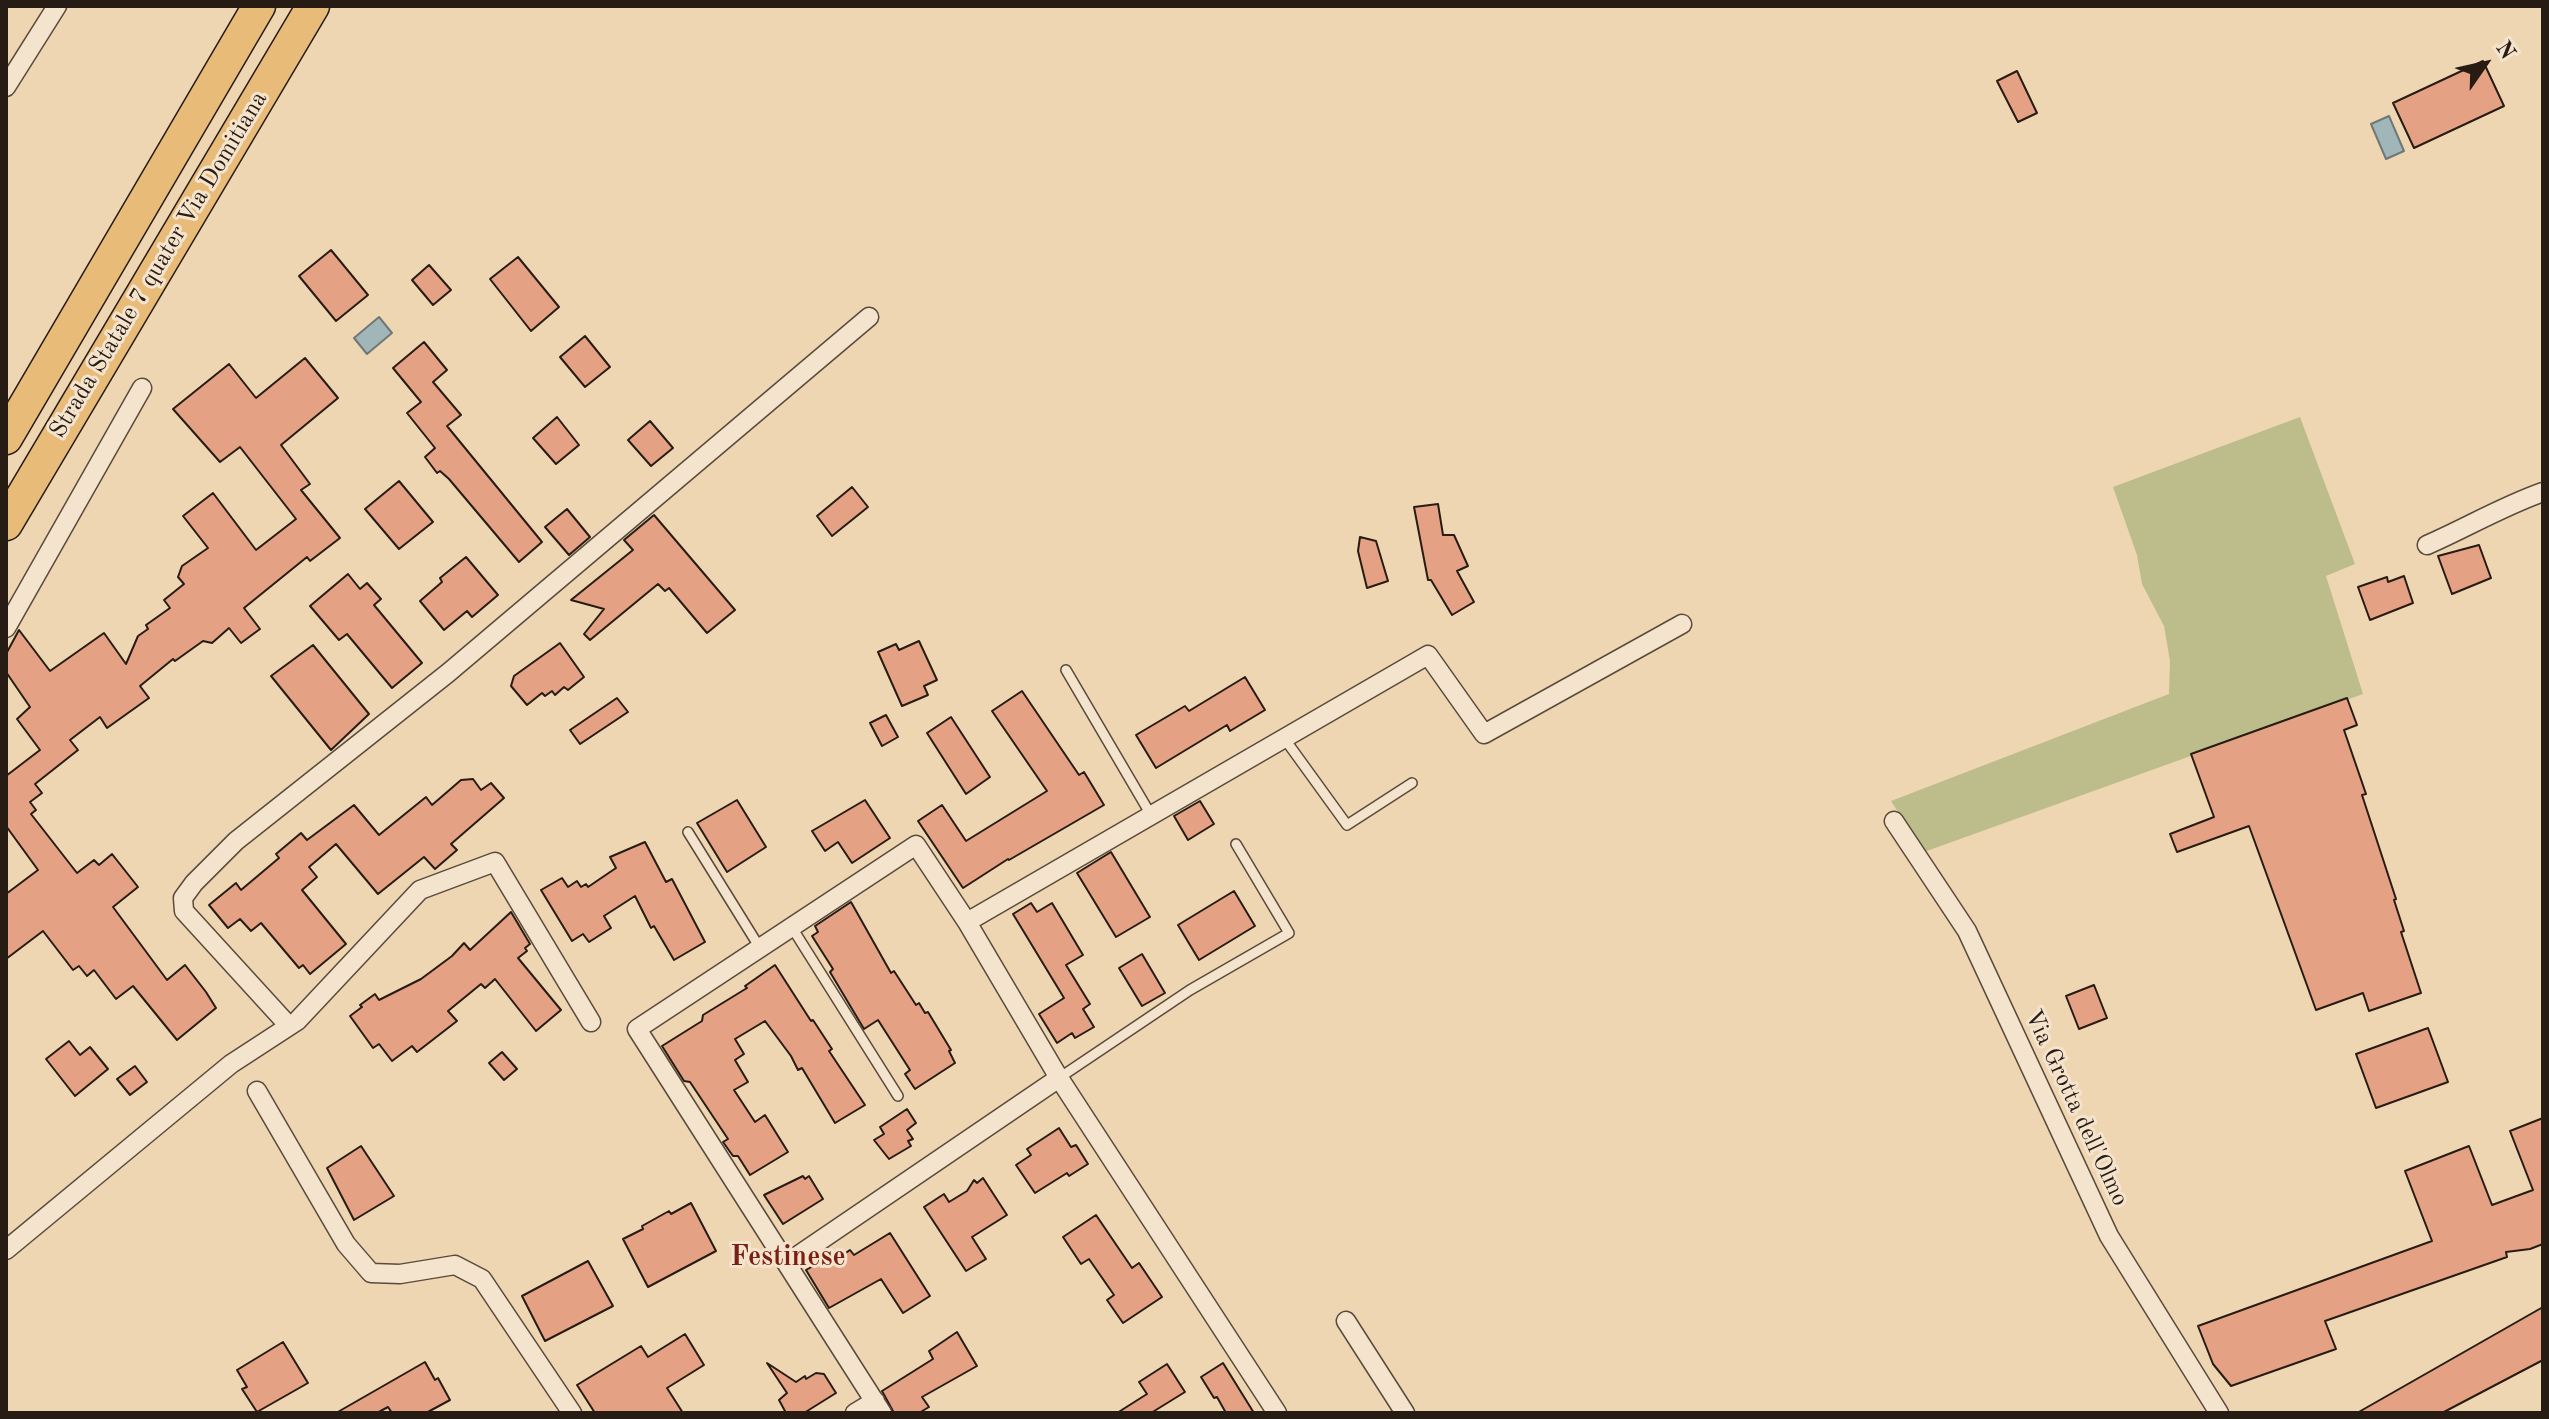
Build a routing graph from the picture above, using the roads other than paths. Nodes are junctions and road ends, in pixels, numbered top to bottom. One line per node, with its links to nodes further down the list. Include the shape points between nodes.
1 (57, 6): 4 (street)
2 (259, 6): 7 (highway, Strada Statale 7 quater Via Domitiana)
3 (313, 6): 9 (highway, Strada Statale 7 quater Via Domitiana)
4 (6, 87)
5 (869, 317): 24 (street, via 448,673 236,841 194,883 183,898 184,911)
6 (142, 388): 12 (street)
7 (6, 438)
8 (2543, 492): 10 (street)
9 (6, 524)
10 (2427, 545)
11 (1682, 624): 14 (street, via 1484,734 1428,655)
12 (6, 628)
13 (1066, 670): 16 (lane)
14 (1284, 738): 15 (lane, via 1347,825); 16 (street)
15 (1412, 783)
16 (1151, 815): 20 (street)
17 (1894, 821): 36 (street, Via Grotta dell'Olmo, via 1967,931 2109,1236)
18 (688, 832): 22 (lane)
19 (1236, 844): 25 (lane, via 1289,933 1190,990)
20 (967, 922): 21 (street, via 916,845); 25 (street)
21 (791, 926): 22 (street); 27 (lane)
22 (760, 948): 29 (street, via 637,1029)
23 (591, 1022): 24 (street, via 495,862 420,890)
24 (289, 1026): 28 (street, via 231,1064)
25 (1059, 1078): 29 (street); 34 (street)
26 (257, 1091): 32 (street, via 346,1244 371,1273 455,1265 482,1279)
27 (898, 1096)
28 (6, 1250)
29 (787, 1263): 31 (street)
30 (1346, 1321): 35 (street)
31 (879, 1407): 33 (street)
32 (572, 1413)
33 (855, 1413)
34 (1277, 1413)
35 (1405, 1413)
36 (2219, 1413)

